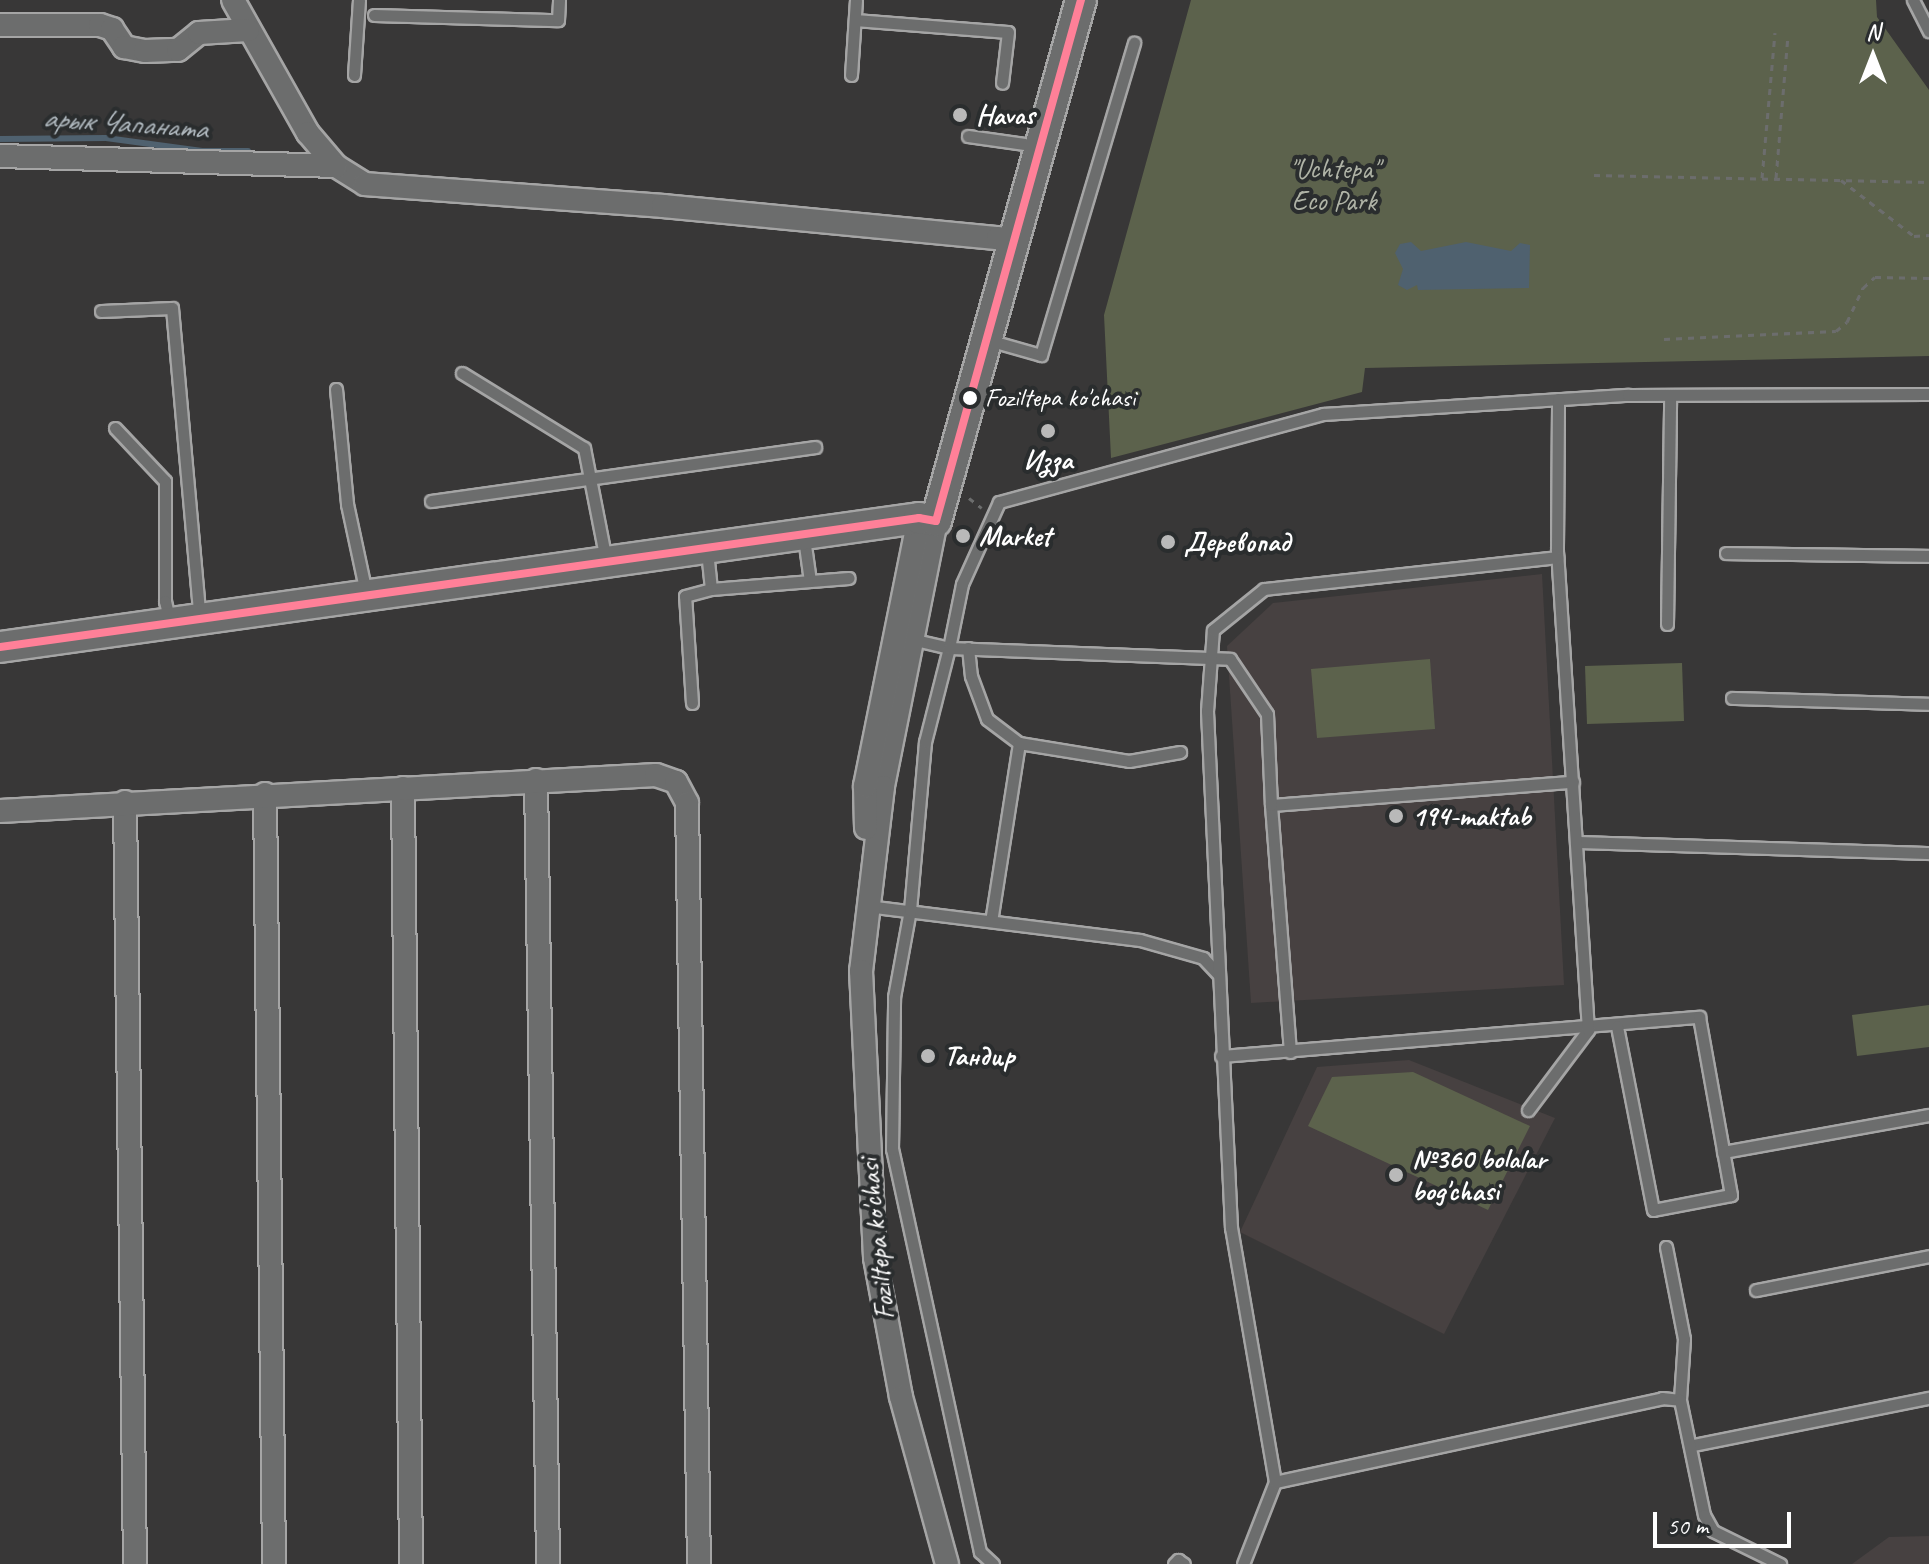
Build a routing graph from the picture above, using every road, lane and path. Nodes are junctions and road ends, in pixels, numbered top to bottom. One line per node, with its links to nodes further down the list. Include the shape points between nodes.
1 (233, 0): 11 (street)
2 (359, 0): 16 (lane)
3 (559, 0): 8 (lane, via 558,20)
4 (856, 0): 9 (lane)
5 (1063, 0): 20 (main road, Foziltepa ko'chasi)
6 (1081, 0): 29 (main road, Foziltepa ko'chasi)
7 (1913, 0): 12 (lane)
8 (374, 15)
9 (855, 20): 17 (lane); 18 (lane, via 1008,32)
10 (0, 25): 11 (street, via 100,25 112,29 124,47 145,51 178,50 199,33)
11 (248, 30): 22 (street, via 308,133)
12 (1929, 31)
13 (1775, 33): 24 (path)
14 (1788, 34): 25 (path)
15 (1134, 43): 32 (lane, via 1041,355)
16 (354, 75)
17 (851, 75)
18 (1002, 83)
19 (968, 136): 20 (lane)
20 (1024, 144): 29 (main road, Foziltepa ko'chasi)
21 (0, 156): 22 (street)
22 (336, 166): 29 (street, via 365,184)
23 (1594, 175): 24 (path)
24 (1762, 178): 25 (path)
25 (1776, 178): 26 (path)
26 (1841, 180): 27 (path); 28 (path, via 1914,236)
27 (1929, 182)
28 (1929, 235)
29 (1007, 241): 32 (main road, Foziltepa ko'chasi); 43 (main road, Foziltepa ko'chasi)
30 (1929, 278): 33 (path, via 1869,281 1847,322 1836,331)
31 (101, 311): 54 (lane, via 172,308)
32 (988, 339): 43 (main road, Foziltepa ko'chasi)
33 (1664, 339)
34 (462, 373): 41 (lane, via 584,448)
35 (336, 389): 53 (lane, via 347,504)
36 (1929, 394): 37 (lane)
37 (1670, 395): 38 (lane); 56 (lane)
38 (1558, 399): 48 (lane); 59 (lane, via 1323,414 999,502 962,584)
39 (115, 428): 55 (lane, via 165,481 165,601)
40 (815, 447): 41 (lane)
41 (590, 480): 42 (lane); 49 (lane)
42 (431, 501)
43 (927, 520): 44 (main road); 57 (street, Foziltepa ko'chasi); 76 (street, Foziltepa ko'chasi, via 865,786)
44 (804, 538): 45 (main road); 51 (lane)
45 (706, 551): 49 (main road); 52 (lane)
46 (1726, 553): 47 (lane)
47 (1929, 556)
48 (1557, 557): 61 (lane, via 1264,589 1213,630); 68 (lane)
49 (607, 565): 53 (main road)
50 (849, 578): 51 (lane)
51 (810, 581): 52 (lane)
52 (711, 589): 63 (lane, via 685,596)
53 (367, 597): 54 (main road)
54 (200, 619): 55 (main road)
55 (170, 623): 58 (main road)
56 (1667, 624)
57 (911, 638): 59 (lane); 76 (street, Foziltepa ko'chasi)
58 (0, 647)
59 (949, 648): 60 (lane); 77 (lane, via 925,742)
60 (968, 648): 61 (lane); 65 (lane, via 971,676 987,719)
61 (1211, 656): 72 (lane, via 1230,659 1267,714); 79 (lane, via 1207,711)
62 (1732, 698): 64 (lane)
63 (692, 703)
64 (1929, 704)
65 (1019, 743): 66 (lane, via 1129,761); 78 (lane)
66 (1180, 752)
67 (536, 780): 69 (street); 97 (street); 98 (street, via 656,775 676,782 687,803)
68 (1573, 782): 72 (lane); 74 (lane)
69 (403, 788): 70 (street); 96 (street)
70 (265, 794): 71 (street); 95 (street)
71 (125, 802): 73 (street); 94 (street)
72 (1271, 805): 82 (lane)
73 (0, 811)
74 (1576, 842): 75 (lane); 81 (lane)
75 (1929, 853)
76 (866, 906): 77 (lane); 99 (street, Foziltepa ko'chasi, via 862,1022 875,1258 901,1397)
77 (910, 910): 78 (lane); 100 (lane, via 894,997 892,1149 980,1552)
78 (991, 921): 79 (lane, via 1173,947 1203,958)
79 (1218, 974): 83 (lane)
80 (1617, 1026): 81 (lane); 86 (lane, via 1699,1017); 86 (lane, via 1653,1210 1731,1195)
81 (1588, 1030): 82 (lane); 84 (lane)
82 (1290, 1052): 83 (lane)
83 (1221, 1056): 93 (lane, via 1231,1228)
84 (1528, 1110)
85 (1929, 1115): 86 (lane)
86 (1723, 1152)
87 (1666, 1247): 91 (lane, via 1684,1339)
88 (1929, 1256): 89 (lane)
89 (1756, 1290)
90 (1929, 1398): 92 (lane)
91 (1680, 1400): 92 (lane); 93 (lane, via 1662,1398)
92 (1693, 1445): 104 (lane, via 1704,1515 1713,1531)
93 (1275, 1482): 103 (lane)
94 (135, 1564)
95 (274, 1564)
96 (411, 1564)
97 (548, 1564)
98 (699, 1564)
99 (947, 1564)
100 (993, 1564)
101 (1174, 1564): 102 (lane)
102 (1184, 1564)
103 (1243, 1564)
104 (1780, 1564)

